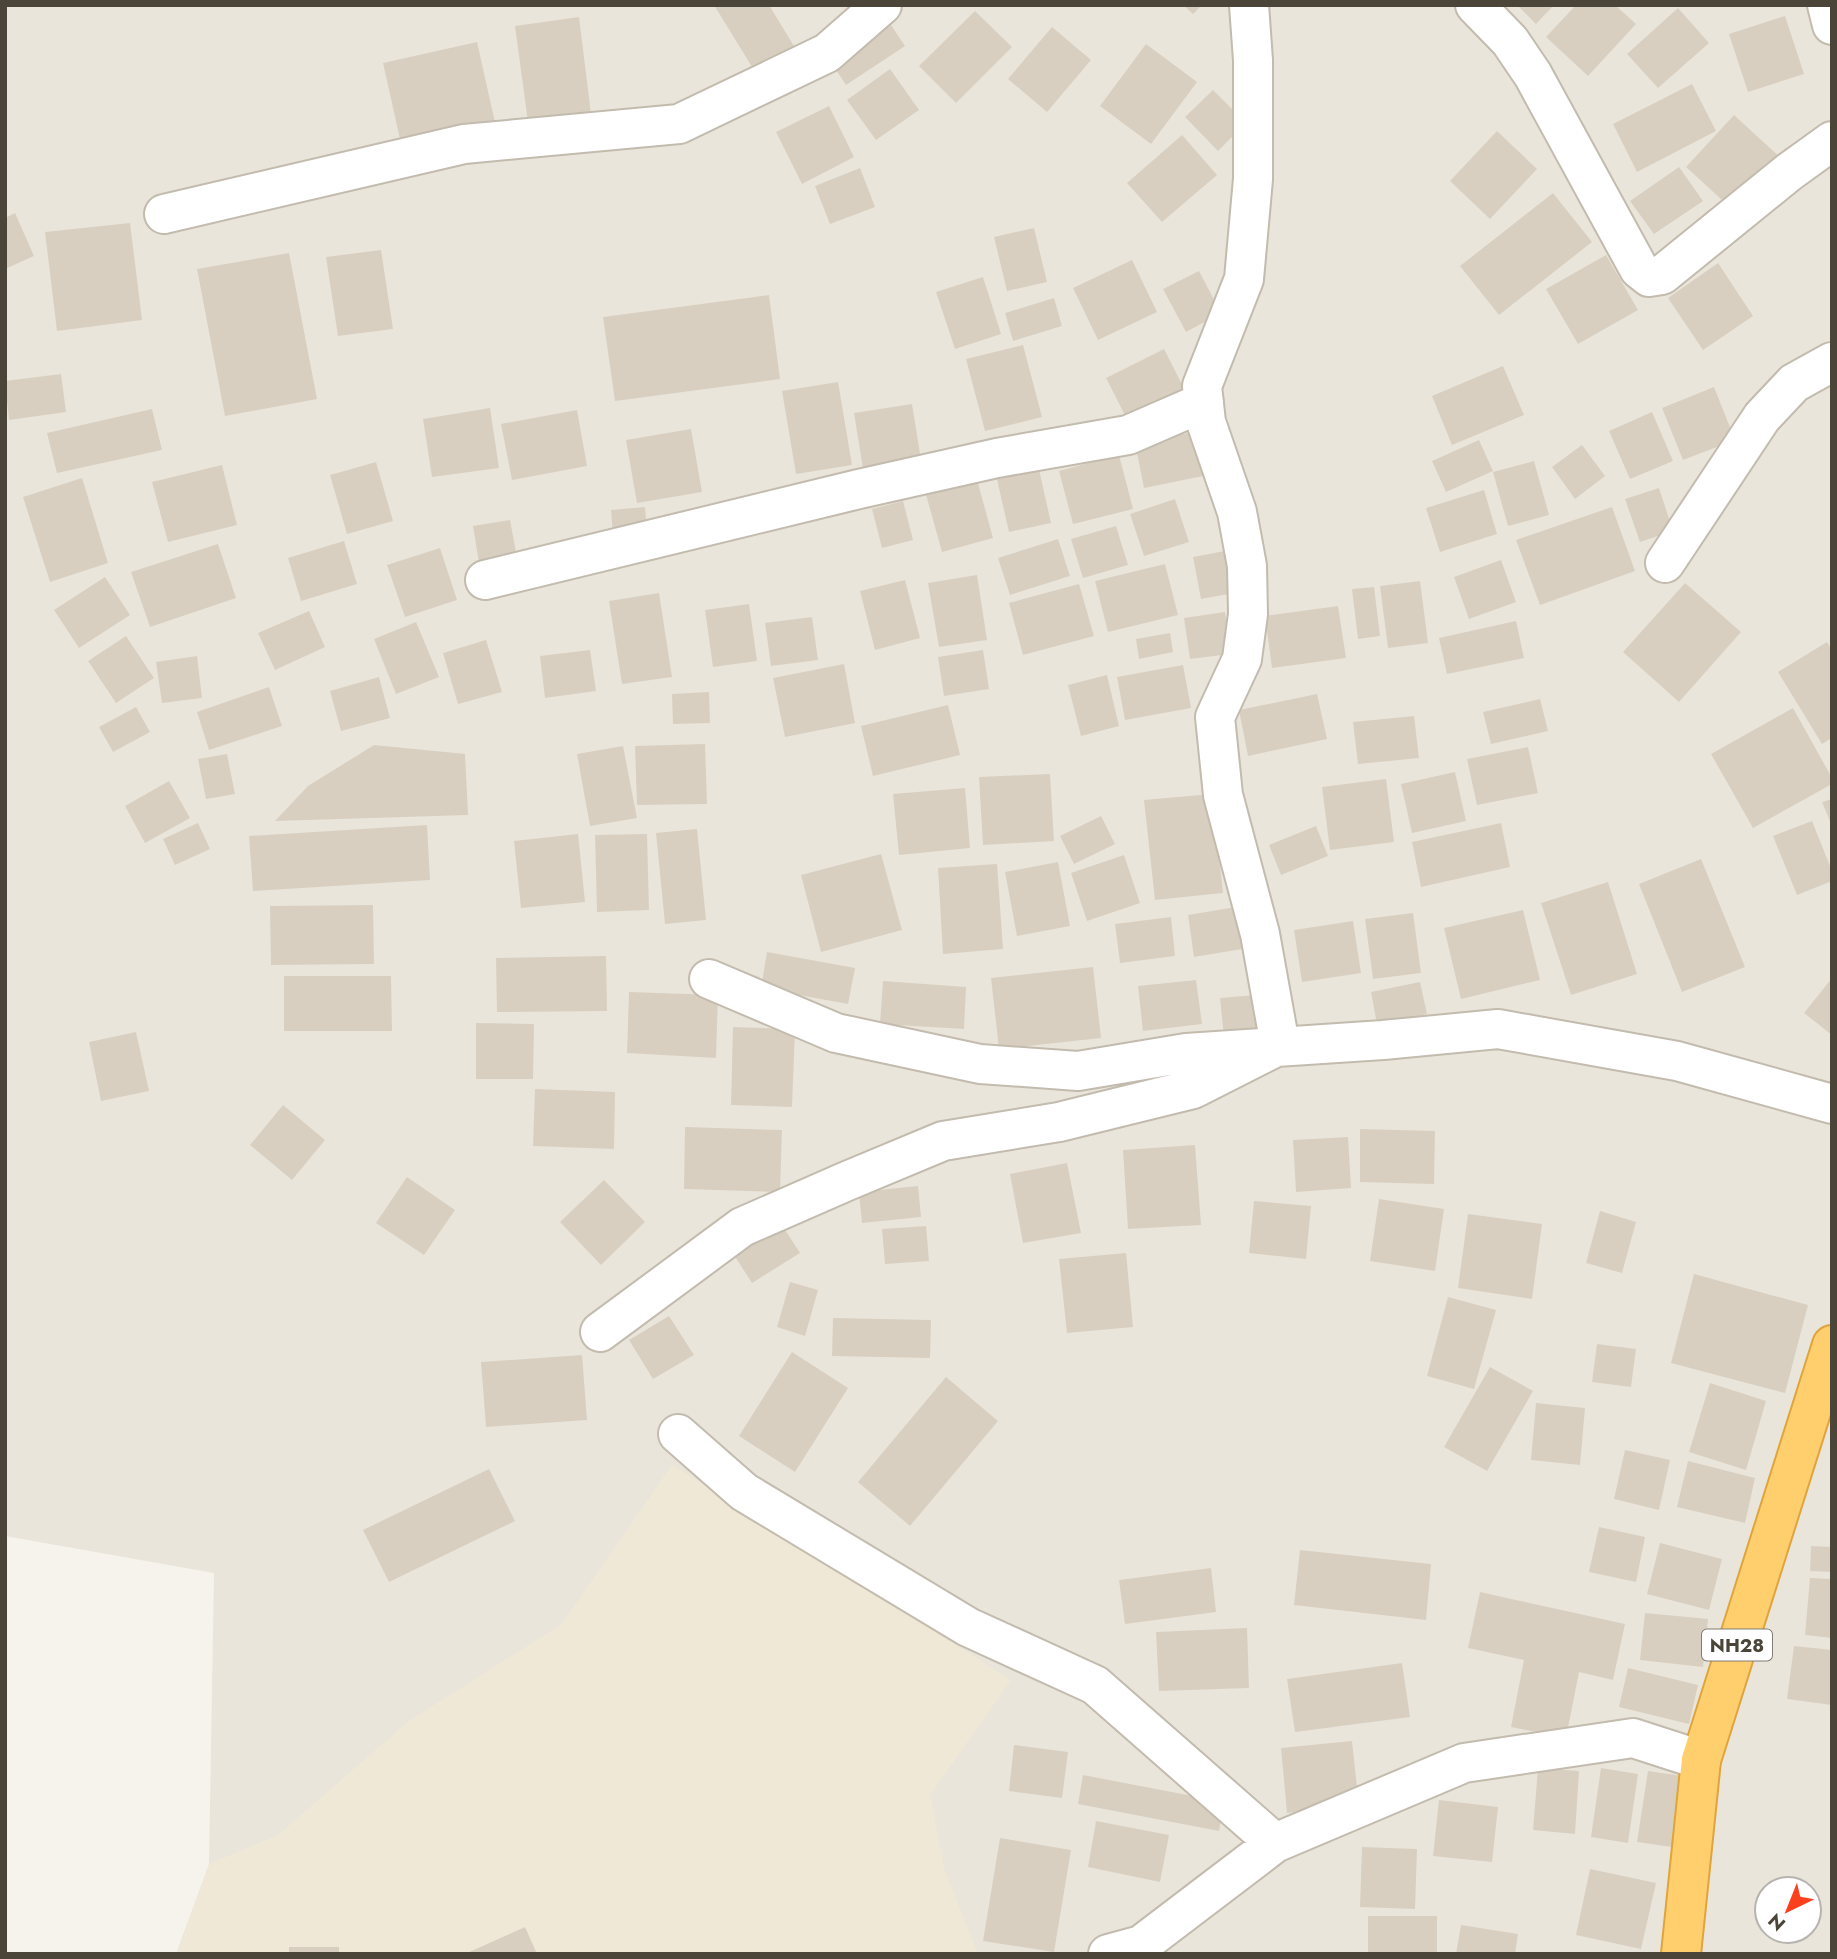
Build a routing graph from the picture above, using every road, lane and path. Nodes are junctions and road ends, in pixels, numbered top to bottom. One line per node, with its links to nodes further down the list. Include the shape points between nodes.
1 (882, 5): 7 (street, via 827,52 679,124 464,144)
2 (1249, 5): 9 (street, via 1253,179 1244,279 1202,386)
3 (1475, 5): 6 (street, via 1510,41 1533,75 1639,269 1649,277 1662,275)
4 (1827, 5): 5 (street)
5 (1832, 25)
6 (1832, 141)
7 (164, 214)
8 (1832, 362): 10 (street, via 1794,383 1762,417)
9 (1204, 402): 11 (street, via 1128,435 859,489); 13 (street, via 1206,422 1237,512 1247,566 1248,614 1242,659 1215,717 1223,795 1260,933)
10 (1665, 563)
11 (485, 580)
12 (709, 979): 13 (street, via 836,1033 980,1064 1078,1071 1186,1053)
13 (1280, 1045): 14 (street, via 1498,1028 1677,1062); 15 (street, via 1193,1089 1059,1122 943,1141 847,1181 742,1227)
14 (1832, 1104)
15 (600, 1332)
16 (1832, 1345): 18 (highway, NH28)
17 (678, 1434): 19 (street, via 744,1492 968,1628 1095,1685)
18 (1701, 1760): 19 (street, via 1633,1738 1464,1763); 21 (highway, NH28)
19 (1275, 1843): 20 (street)
20 (1130, 1951)
21 (1681, 1954)

